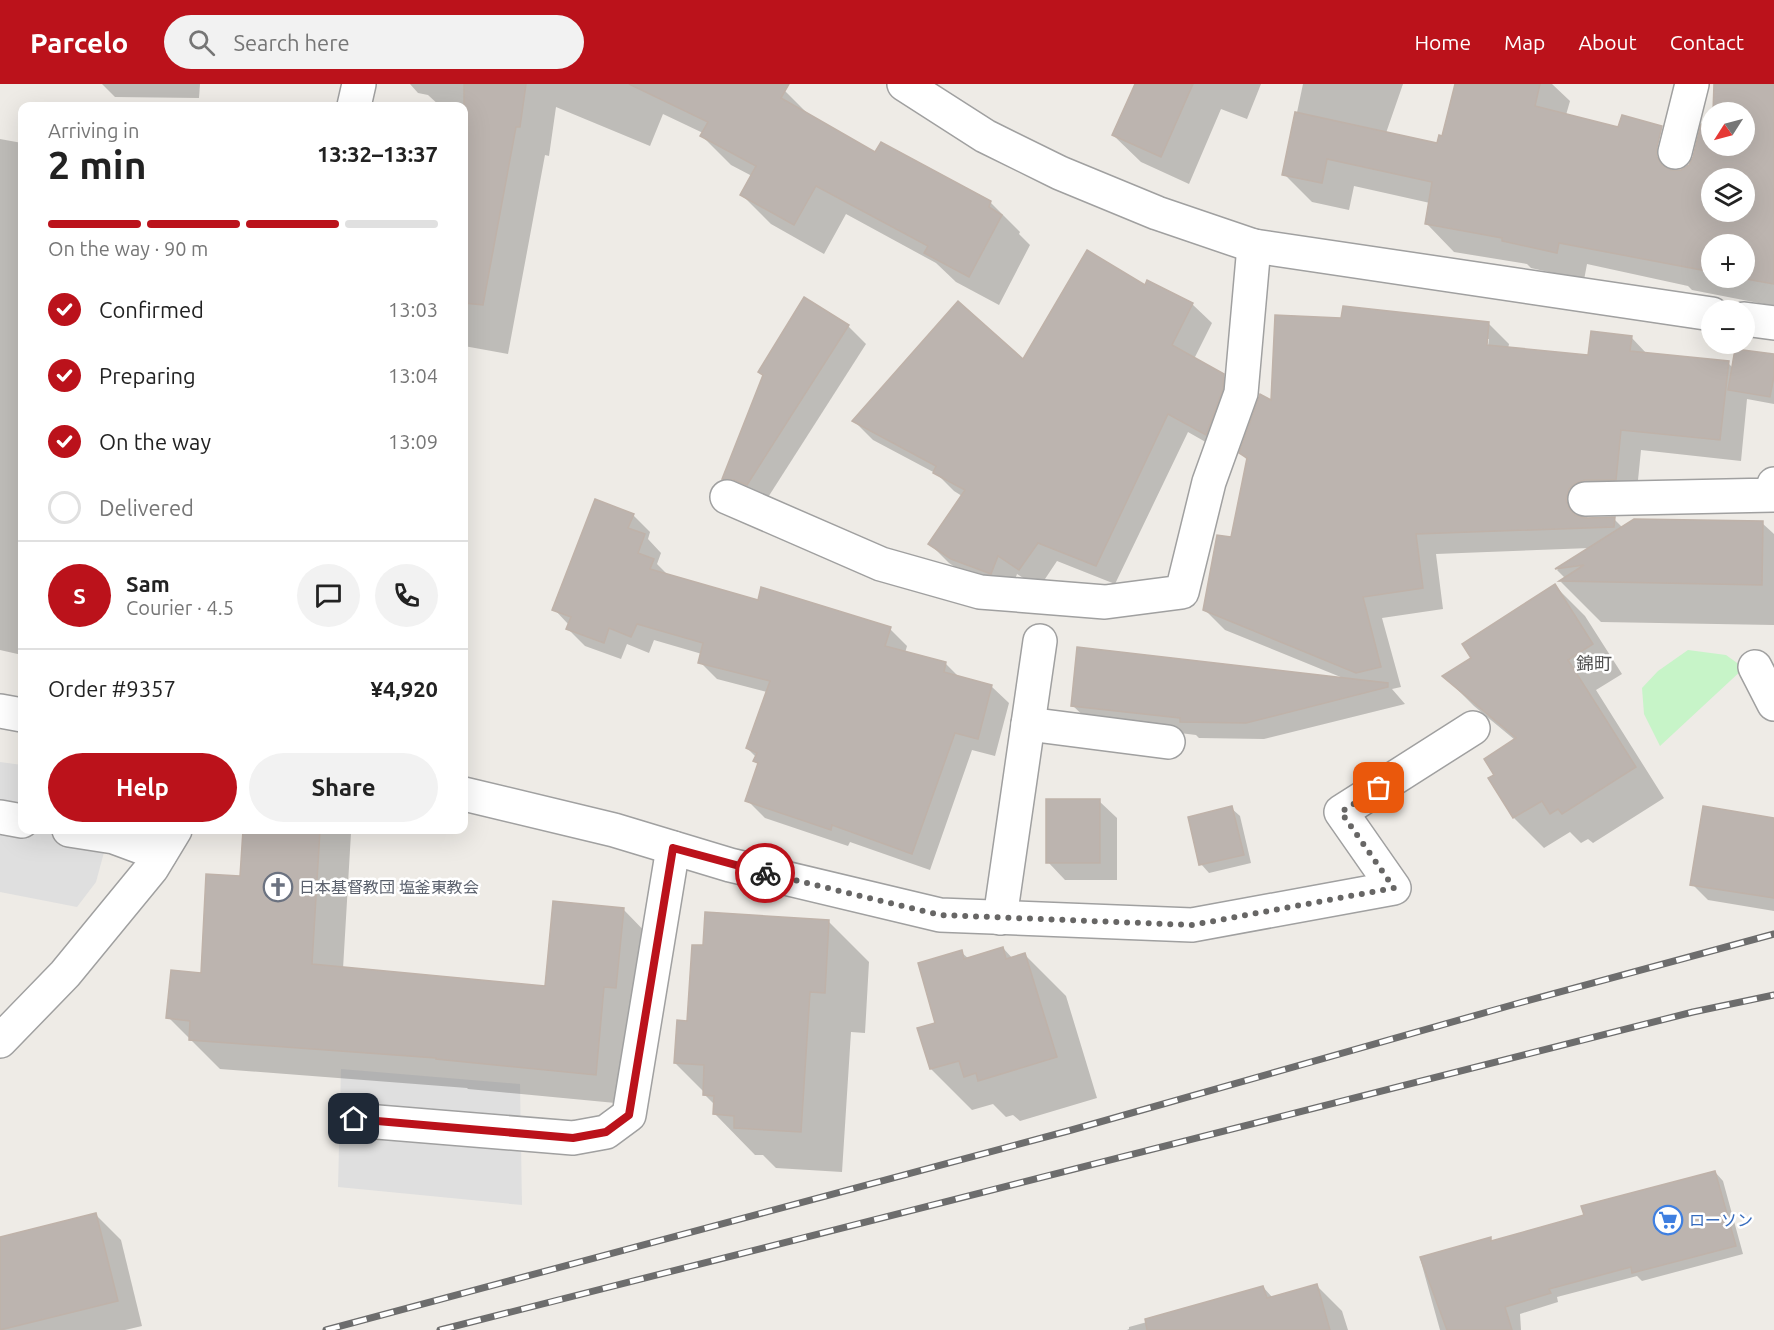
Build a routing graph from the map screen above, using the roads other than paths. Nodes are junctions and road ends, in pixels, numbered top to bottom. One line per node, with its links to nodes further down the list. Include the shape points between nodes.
1 (359, 84): 4 (street)
2 (904, 84): 6 (street, via 985,136 1060,173 1157,213)
3 (1692, 84): 5 (street)
4 (355, 102)
5 (1675, 152)
6 (1254, 246): 7 (street); 11 (street, via 1241,393 1209,482 1182,592 1105,602 980,592 881,564)
7 (1701, 312)
8 (1755, 320): 9 (street)
9 (1774, 323)
10 (1774, 496): 12 (street)
11 (727, 497)
12 (1586, 499)
13 (1040, 641): 18 (street)
14 (1755, 667): 15 (street)
15 (1774, 704)
16 (0, 711): 17 (street)
17 (18, 714)
18 (1028, 724): 20 (street); 27 (street)
19 (1473, 728): 27 (street, via 1341,812 1394,888 1192,925)
20 (1168, 742)
21 (468, 795): 26 (street)
22 (0, 817): 23 (street)
23 (18, 820)
24 (95, 834): 25 (street)
25 (167, 842): 28 (street, via 152,868 65,974)
26 (673, 848): 27 (street, via 940,915); 29 (street, via 629,1115 606,1132 573,1138)
27 (1000, 918)
28 (0, 1041)
29 (354, 1119)

